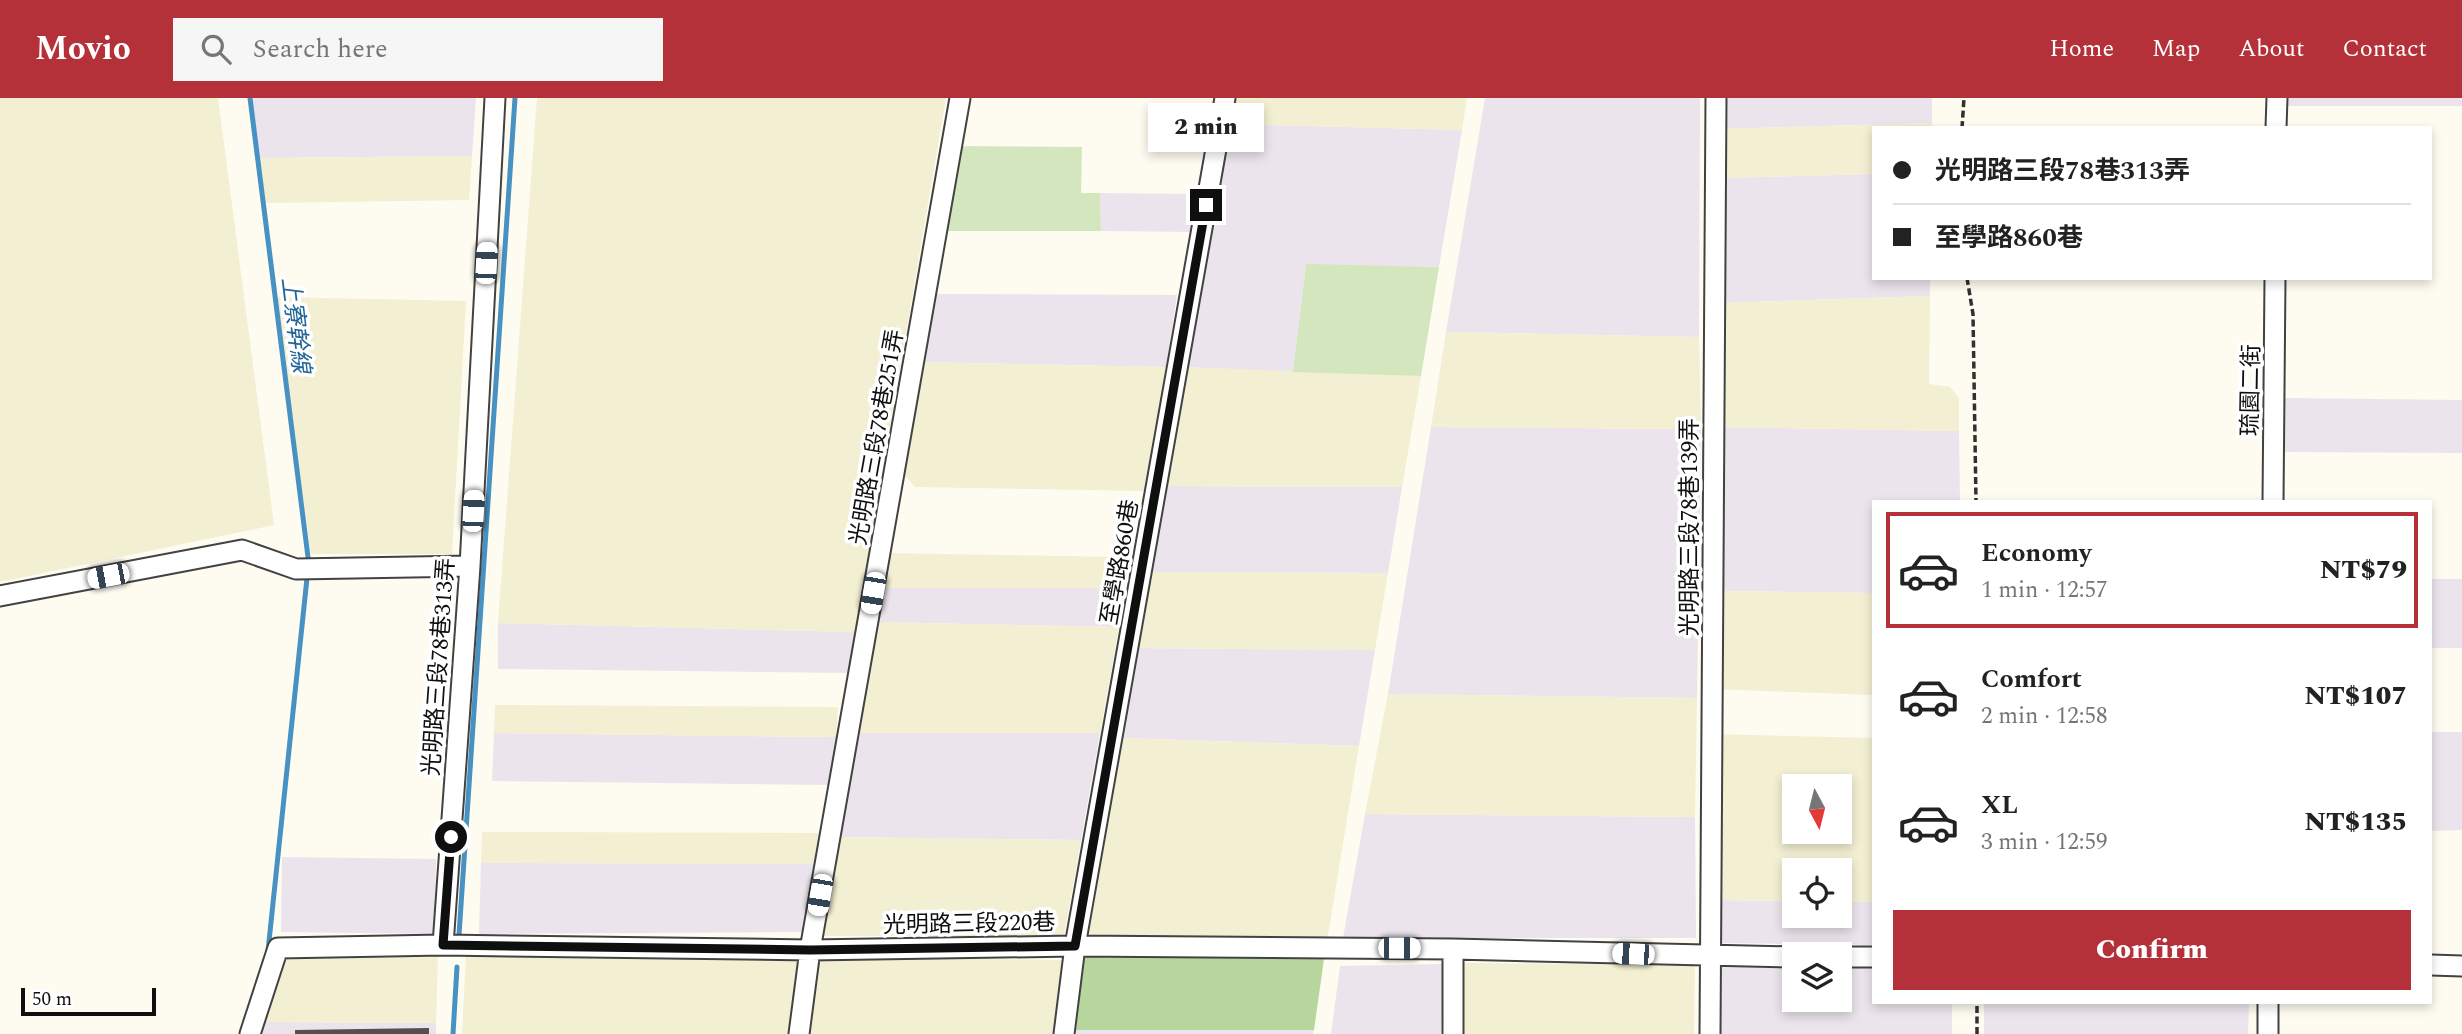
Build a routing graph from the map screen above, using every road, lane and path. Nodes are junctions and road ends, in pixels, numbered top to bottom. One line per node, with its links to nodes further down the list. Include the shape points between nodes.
1 (495, 98): 13 (street, 光明路三段78巷313弄)
2 (960, 98): 18 (street, 光明路三段78巷251弄)
3 (1225, 98): 16 (street, 至學路860巷)
4 (1716, 98): 19 (street, 光明路三段78巷139弄)
5 (1964, 98): 7 (path)
6 (2277, 98): 8 (street)
7 (1962, 126)
8 (2276, 126)
9 (1967, 280): 11 (path, via 1973,314)
10 (2275, 280): 12 (street, 琉園二街)
11 (1976, 500)
12 (2273, 500)
13 (470, 566): 14 (street, via 296,569 242,550); 15 (street, 光明路三段78巷313弄)
14 (0, 596)
15 (443, 945): 18 (street, 光明路三段220巷); 27 (street, 光明路三段220巷, via 278,948)
16 (1075, 946): 17 (street, 光明路三段220巷); 18 (street, 光明路三段220巷); 29 (street, 至學路860巷)
17 (1453, 949): 19 (street, 光明路三段220巷); 30 (street)
18 (810, 950): 28 (street, 光明路三段78巷251弄)
19 (1711, 956): 20 (street, 光明路三段220巷); 31 (street, 光明路三段78巷139弄)
20 (1782, 957)
21 (1852, 957): 22 (street)
22 (1872, 957)
23 (2432, 965): 24 (street)
24 (2462, 966)
25 (1977, 1004): 32 (path)
26 (2268, 1004): 33 (street)
27 (250, 1034)
28 (799, 1034)
29 (1064, 1034)
30 (1452, 1034)
31 (1710, 1034)
32 (1977, 1034)
33 (2268, 1034)

